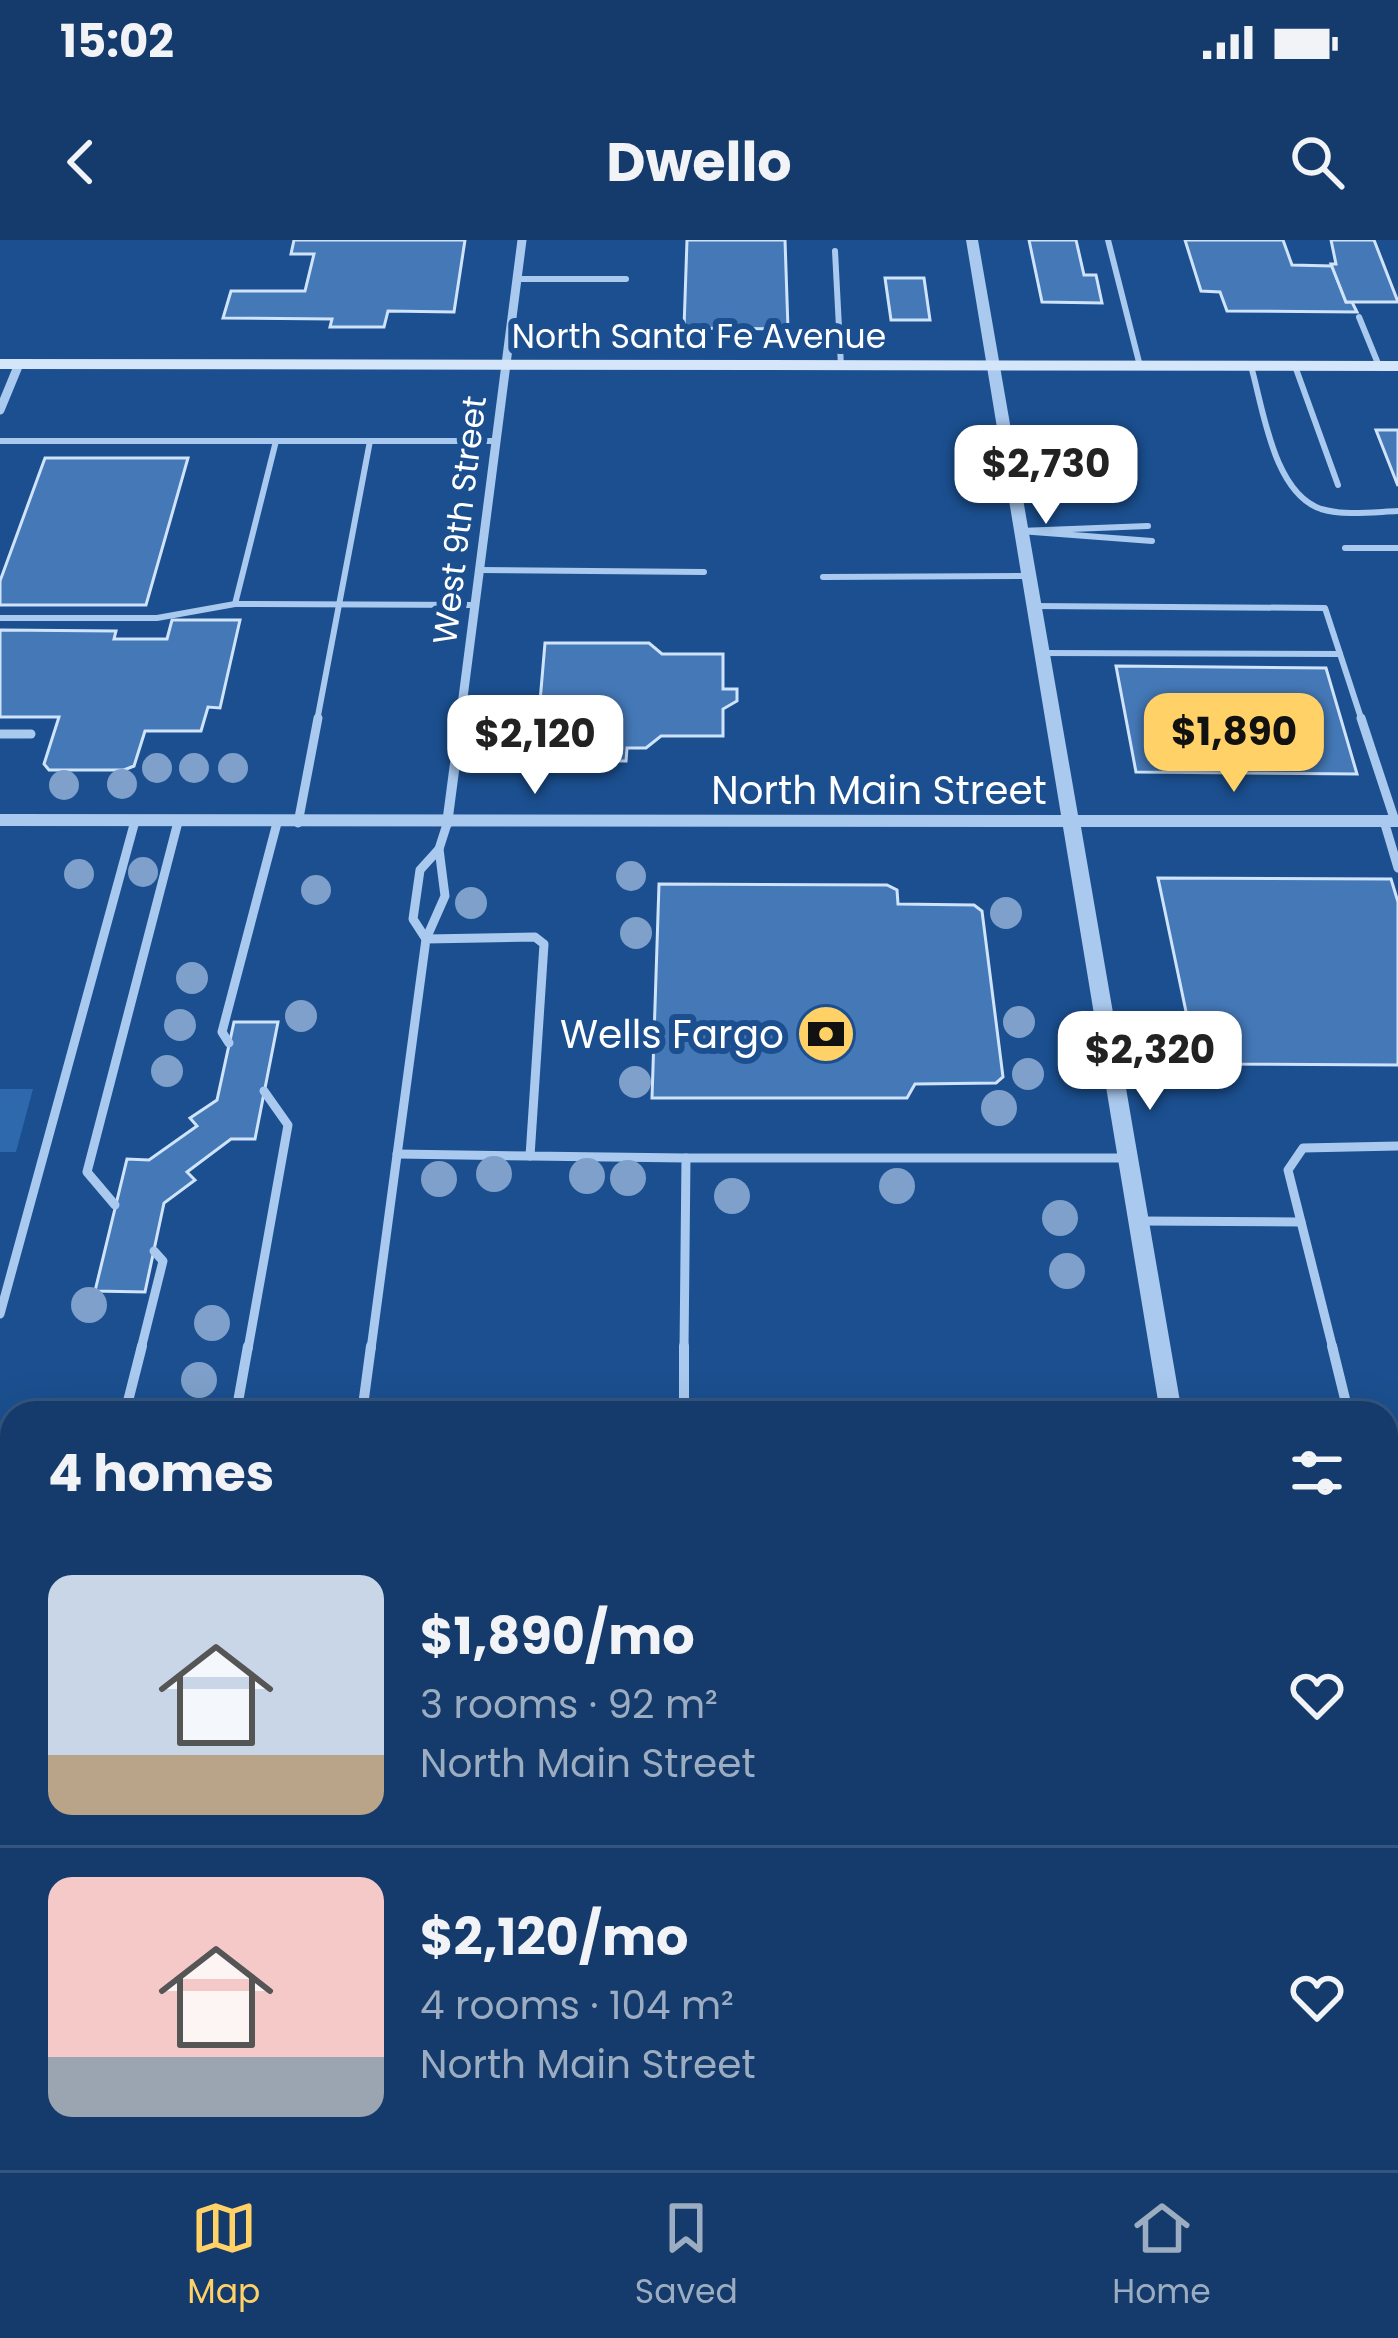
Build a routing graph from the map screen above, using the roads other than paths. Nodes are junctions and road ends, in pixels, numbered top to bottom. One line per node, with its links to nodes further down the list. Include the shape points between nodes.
1 (521, 240): 5 (street, West 9th Street)
2 (972, 240): 10 (street)
3 (1108, 240): 12 (lane)
4 (835, 251): 11 (lane)
5 (516, 279): 6 (lane); 17 (street, West 9th Street)
6 (626, 280)
7 (1359, 317): 15 (lane)
8 (0, 364): 9 (main road, North Santa Fe Avenue)
9 (20, 364): 17 (main road, North Santa Fe Avenue); 18 (street)
10 (992, 365): 11 (main road, North Santa Fe Avenue); 12 (main road, North Santa Fe Avenue); 26 (street)
11 (841, 366): 17 (main road, North Santa Fe Avenue)
12 (1139, 366): 13 (main road, North Santa Fe Avenue)
13 (1251, 366): 14 (main road, North Santa Fe Avenue); 24 (lane, via 1300,497 1327,510)
14 (1295, 366): 15 (main road, North Santa Fe Avenue); 23 (lane)
15 (1378, 366): 16 (main road, North Santa Fe Avenue)
16 (1398, 366)
17 (506, 367): 22 (street, West 9th Street)
18 (0, 410)
19 (0, 441): 20 (lane)
20 (276, 441): 21 (lane); 34 (lane)
21 (370, 441): 22 (lane); 35 (lane)
22 (496, 441): 30 (street, West 9th Street)
23 (1338, 485)
24 (1398, 511)
25 (1148, 526): 26 (lane)
26 (1020, 531): 27 (lane); 32 (street)
27 (1152, 541)
28 (1345, 548): 29 (lane)
29 (1398, 548)
30 (479, 570): 31 (lane); 36 (street, West 9th Street)
31 (704, 572)
32 (1028, 576): 33 (lane); 37 (street)
33 (823, 577)
34 (235, 604): 35 (lane); 38 (lane, via 157,619)
35 (339, 604): 36 (lane); 48 (lane)
36 (475, 605): 50 (street, West 9th Street)
37 (1033, 606): 39 (street); 40 (lane, via 1325,608)
38 (0, 618)
39 (1041, 653): 40 (lane); 49 (street)
40 (1340, 654): 45 (lane)
41 (0, 734): 42 (lane)
42 (31, 734)
43 (0, 820): 44 (street, North Main Street)
44 (135, 821): 46 (street, North Main Street); 65 (lane)
45 (1392, 821): 49 (street, North Main Street); 52 (lane)
46 (178, 822): 47 (street, North Main Street); 61 (lane, via 87,1172)
47 (278, 823): 48 (street, North Main Street); 54 (lane, via 222,1032)
48 (298, 823): 50 (street, North Main Street)
49 (1070, 823): 50 (street, North Main Street); 60 (street)
50 (447, 824): 51 (lane)
51 (439, 849): 53 (lane, via 448,872 441,920); 53 (lane, via 420,870 413,920)
52 (1398, 868)
53 (426, 939): 57 (lane); 58 (lane, via 535,937 544,944)
54 (229, 1043)
55 (264, 1091): 67 (lane, via 288,1125)
56 (1398, 1145): 63 (lane, via 1303,1148 1288,1170)
57 (397, 1154): 58 (lane); 68 (lane)
58 (530, 1156): 59 (lane)
59 (686, 1158): 60 (lane); 69 (lane)
60 (1129, 1158): 62 (street)
61 (115, 1205)
62 (1140, 1220): 63 (lane); 70 (street)
63 (1301, 1222): 71 (lane)
64 (154, 1251): 66 (lane, via 163,1261)
65 (0, 1314)
66 (128, 1401)
67 (238, 1401)
68 (364, 1401)
69 (683, 1401)
70 (1169, 1401)
71 (1346, 1401)

